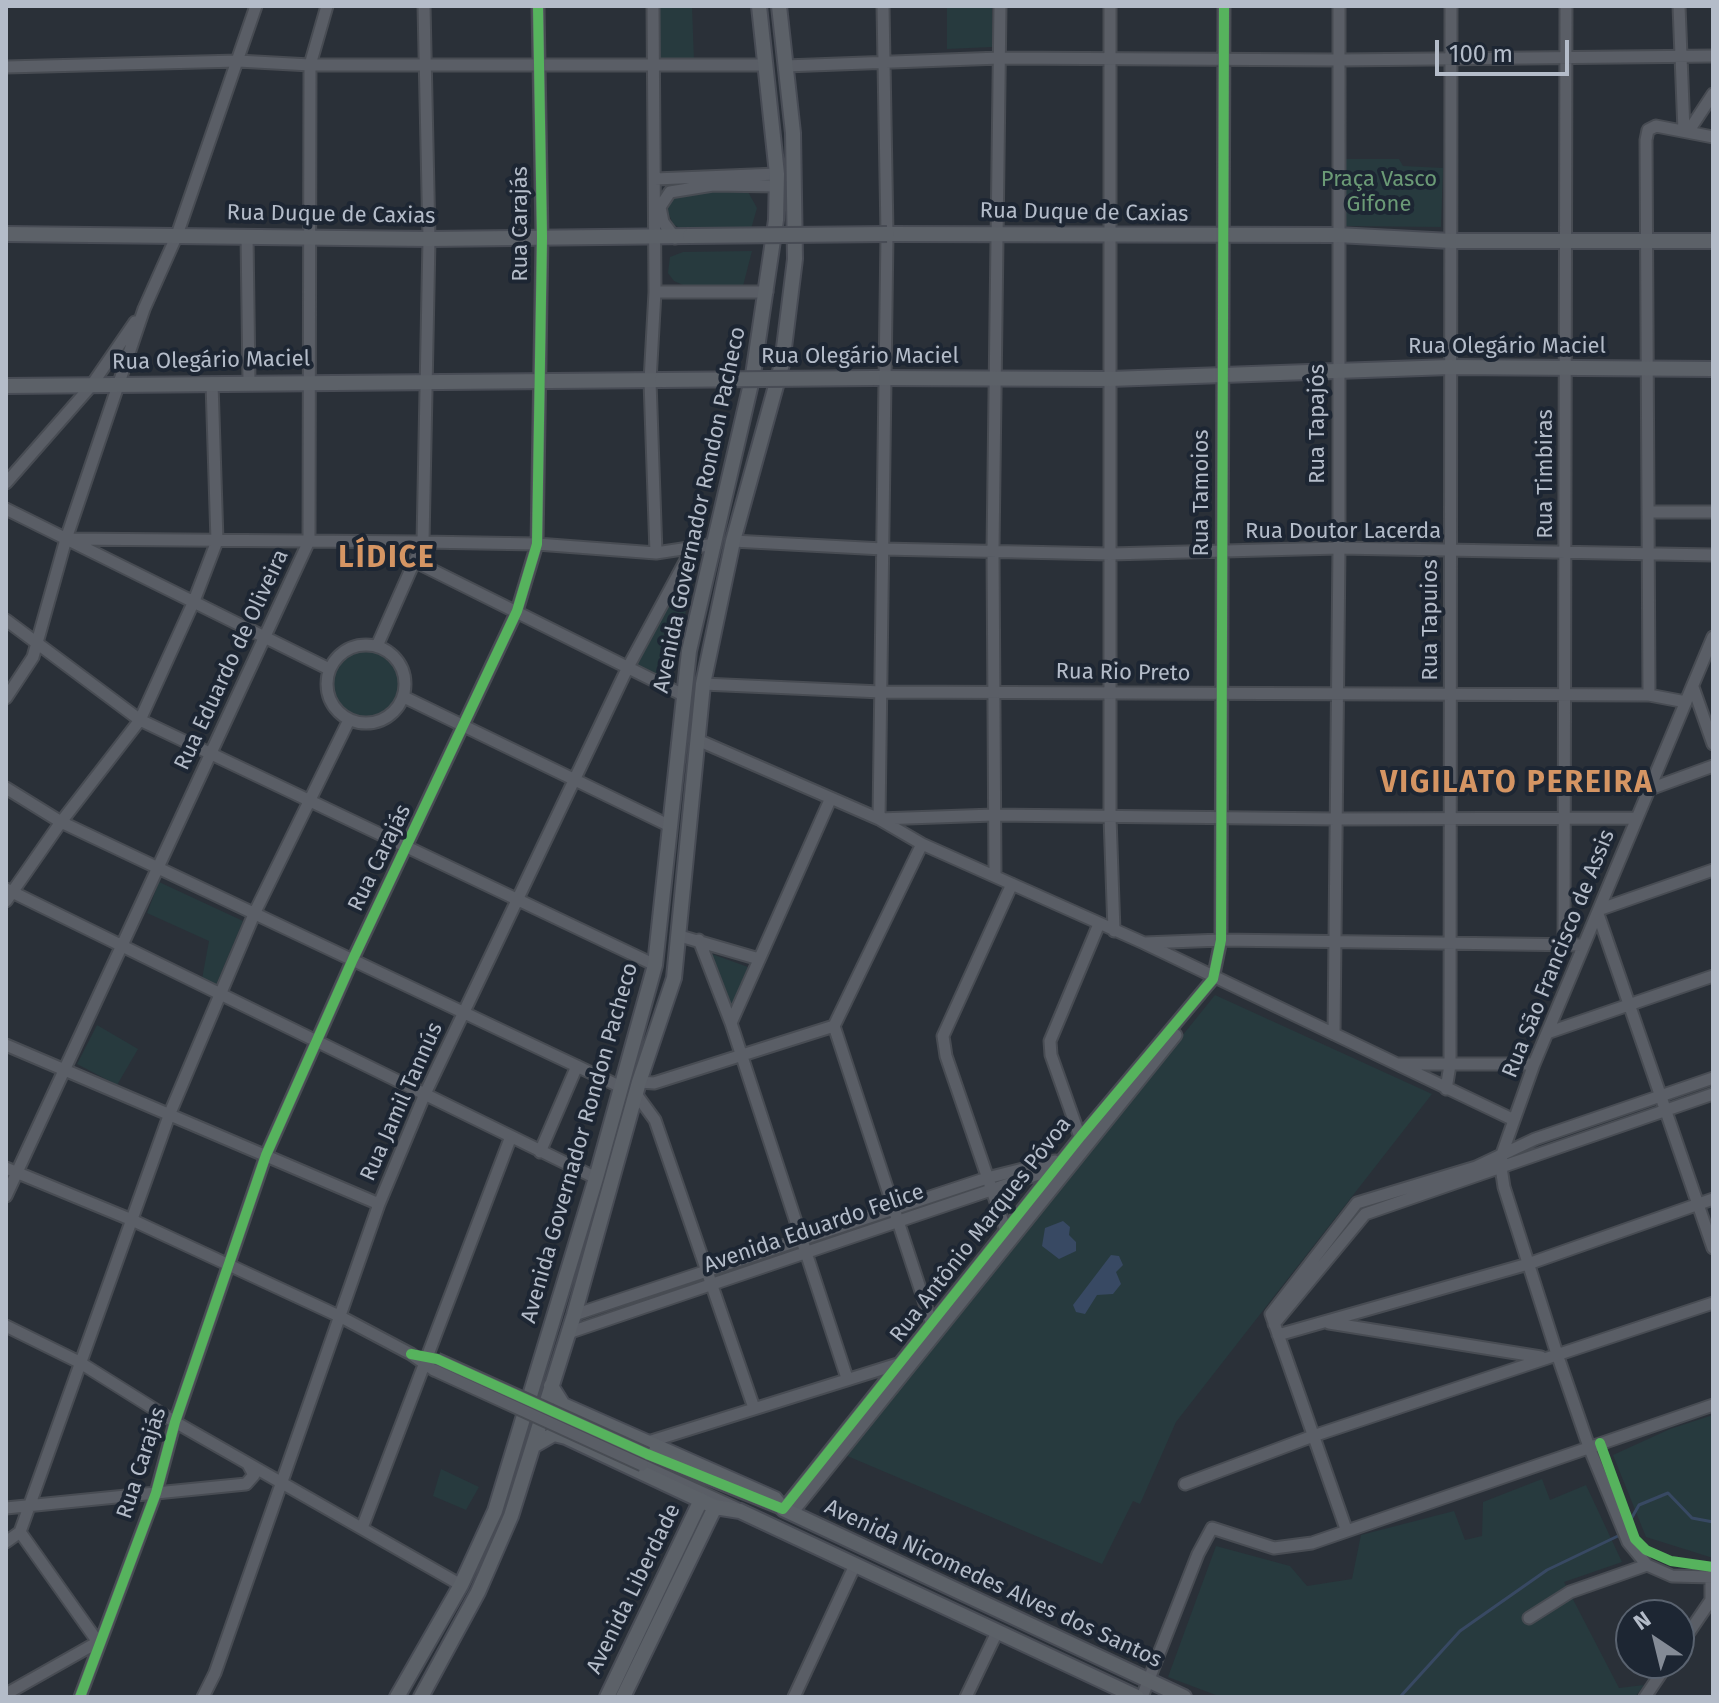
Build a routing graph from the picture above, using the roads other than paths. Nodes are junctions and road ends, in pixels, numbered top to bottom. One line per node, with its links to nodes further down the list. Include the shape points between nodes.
1 (256, 6): 24 (street)
2 (327, 6): 27 (street, Rua Eduardo de Oliveira)
3 (424, 6): 28 (street)
4 (538, 6): 30 (street, Rua Carajás)
5 (653, 6): 25 (street)
6 (759, 6): 29 (main road, Avenida Governador Rondon Pacheco)
7 (779, 6): 31 (main road, Avenida Governador Rondon Pacheco)
8 (883, 6): 26 (street)
9 (1000, 6): 19 (street)
10 (1110, 6): 20 (street)
11 (1224, 6): 22 (street, Rua Tamoios)
12 (1339, 6): 23 (street, Rua Tapajós)
13 (1451, 6): 21 (street, Rua Tapuios)
14 (1566, 6): 18 (street, Rua Timbiras)
15 (1679, 6): 16 (street)
16 (1680, 56): 17 (street); 18 (street); 34 (street)
17 (1713, 56)
18 (1566, 57): 21 (street); 52 (street, Rua Timbiras)
19 (1000, 58): 20 (street); 26 (street); 38 (street)
20 (1111, 58): 22 (street); 41 (street)
21 (1451, 58): 23 (street); 51 (street, Rua Tapuios)
22 (1223, 60): 23 (street); 48 (street, Rua Tamoios)
23 (1340, 60): 43 (street, Rua Tapajós)
24 (238, 61): 27 (street); 32 (street); 42 (street)
25 (655, 62): 29 (street); 30 (street); 36 (street)
26 (883, 62): 31 (street); 40 (street)
27 (310, 65): 28 (street); 45 (street, Rua Eduardo de Oliveira)
28 (426, 65): 30 (street); 50 (street)
29 (765, 65): 37 (main road, Avenida Governador Rondon Pacheco)
30 (538, 66): 46 (street, Rua Carajás)
31 (785, 66): 83 (main road, Avenida Governador Rondon Pacheco, via 793,133 795,259 782,364)
32 (6, 67)
33 (1713, 94): 34 (street)
34 (1686, 132): 35 (street); 53 (street, via 1651,127 1646,140)
35 (1713, 137)
36 (655, 179): 37 (street); 49 (street)
37 (777, 180): 47 (street, via 670,192 660,207 663,222); 56 (main road, Avenida Governador Rondon Pacheco)
38 (997, 233): 40 (main road, Rua Duque de Caxias); 41 (main road, Rua Duque de Caxias); 66 (street)
39 (6, 234): 42 (main road, Rua Duque de Caxias)
40 (887, 234): 47 (main road, Rua Duque de Caxias, bridge); 64 (street)
41 (1110, 234): 48 (main road, Rua Duque de Caxias); 65 (street)
42 (177, 235): 44 (main road, Rua Duque de Caxias); 57 (street)
43 (1337, 235): 48 (main road, Rua Duque de Caxias); 51 (main road, Rua Duque de Caxias); 62 (street, Rua Tapajós)
44 (247, 236): 45 (main road, Rua Duque de Caxias); 69 (street)
45 (310, 237): 50 (main road, Rua Duque de Caxias); 67 (street, Rua Eduardo de Oliveira)
46 (542, 237): 49 (main road, Rua Duque de Caxias); 50 (main road, Rua Duque de Caxias); 72 (street, Rua Carajás)
47 (683, 237): 49 (main road, Rua Duque de Caxias)
48 (1223, 237): 63 (street, Rua Tamoios)
49 (655, 238): 55 (street)
50 (429, 239): 70 (street)
51 (1451, 241): 52 (main road, Rua Duque de Caxias); 58 (street, Rua Tapuios)
52 (1565, 241): 53 (main road, Rua Duque de Caxias); 59 (street, Rua Timbiras)
53 (1647, 241): 54 (main road, Rua Duque de Caxias); 61 (street)
54 (1713, 241)
55 (655, 292): 56 (street); 68 (street)
56 (767, 292): 86 (main road, Avenida Governador Rondon Pacheco)
57 (144, 309): 74 (street); 75 (street)
58 (1450, 367): 59 (main road, Rua Olegário Maciel); 62 (main road, Rua Olegário Maciel); 91 (street, Rua Tapuios)
59 (1565, 368): 61 (main road, Rua Olegário Maciel); 92 (street, Rua Timbiras)
60 (1713, 369): 61 (main road, Rua Olegário Maciel)
61 (1648, 370): 78 (street)
62 (1338, 372): 63 (main road, Rua Olegário Maciel); 88 (street, Rua Tapajós)
63 (1222, 376): 65 (main road, Rua Olegário Maciel); 96 (street, Rua Tamoios)
64 (878, 378): 66 (main road, Rua Olegário Maciel); 68 (main road, Rua Olegário Maciel, bridge); 89 (street)
65 (1110, 379): 66 (main road, Rua Olegário Maciel); 95 (street)
66 (995, 380): 90 (street)
67 (309, 381): 69 (main road, Rua Olegário Maciel); 70 (main road, Rua Olegário Maciel); 82 (street, Rua Eduardo de Oliveira)
68 (656, 381): 72 (main road, Rua Olegário Maciel); 93 (street)
69 (249, 382): 71 (main road, Rua Olegário Maciel)
70 (426, 382): 72 (main road, Rua Olegário Maciel); 84 (street)
71 (212, 383): 75 (main road, Rua Olegário Maciel); 81 (street)
72 (539, 383): 85 (street, Rua Carajás)
73 (6, 386): 74 (main road, Rua Olegário Maciel)
74 (91, 386): 75 (main road, Rua Olegário Maciel); 76 (street)
75 (118, 386): 80 (street)
76 (6, 483)
77 (6, 509): 80 (street)
78 (1648, 512): 79 (street); 94 (street)
79 (1713, 512)
80 (66, 539): 81 (street); 99 (street); 104 (street)
81 (217, 541): 82 (street); 99 (street)
82 (309, 541): 84 (street); 102 (street, Rua Eduardo de Oliveira)
83 (733, 541): 89 (street, Rua Doutor Lacerda); 110 (main road, Avenida Governador Rondon Pacheco)
84 (423, 542): 85 (street); 98 (street)
85 (537, 544): 93 (street); 100 (street, Rua Carajás)
86 (715, 544): 87 (street); 116 (main road, Avenida Governador Rondon Pacheco)
87 (693, 547): 93 (street); 108 (street, Rua Jamil Tannús)
88 (1339, 548): 91 (street, Rua Doutor Lacerda); 96 (street, Rua Doutor Lacerda); 118 (street, Rua Tapajós)
89 (883, 549): 90 (street, Rua Doutor Lacerda); 112 (street)
90 (993, 550): 95 (street, Rua Doutor Lacerda); 113 (street)
91 (1451, 552): 92 (street, Rua Doutor Lacerda); 121 (street, Rua Tapuios)
92 (1567, 552): 94 (street, Rua Doutor Lacerda); 115 (street, Rua Timbiras)
93 (656, 553)
94 (1647, 553): 97 (street, Rua Doutor Lacerda); 119 (street)
95 (1110, 554): 96 (street, Rua Doutor Lacerda); 114 (street)
96 (1221, 554): 117 (street, Rua Tamoios)
97 (1713, 555)
98 (416, 562): 100 (street); 105 (street)
99 (194, 601): 102 (street); 124 (street)
100 (517, 611): 108 (street); 126 (street, Rua Carajás)
101 (6, 620): 104 (street)
102 (267, 636): 107 (street); 129 (street, Rua Eduardo de Oliveira)
103 (1713, 637): 109 (street, Rua São Francisco de Assis)
104 (37, 643): 122 (street, via 29,668); 124 (street)
105 (377, 646): 107 (street, via 354,646); 120 (street, via 399,662 406,679)
106 (1713, 667): 109 (street)
107 (329, 669): 125 (street, via 332,704)
108 (627, 669): 116 (street); 131 (street, Rua Jamil Tannús)
109 (1700, 671): 111 (street, Rua São Francisco de Assis)
110 (703, 684): 112 (street, Rua Rio Preto); 127 (main road, Avenida Governador Rondon Pacheco)
111 (1693, 687): 123 (street, Rua São Francisco de Assis); 128 (street)
112 (881, 692): 113 (street, Rua Rio Preto); 142 (street)
113 (994, 692): 114 (street, Rua Rio Preto); 136 (street)
114 (1109, 692): 117 (street, Rua Rio Preto); 138 (street)
115 (1565, 694): 119 (street, Rua Rio Preto); 121 (street, Rua Rio Preto); 137 (street, Rua Timbiras)
116 (683, 695): 145 (main road, Avenida Governador Rondon Pacheco)
117 (1221, 695): 118 (street, Rua Rio Preto); 139 (street, Rua Tamoios)
118 (1337, 695): 121 (street, Rua Rio Preto); 143 (street, Rua Tapajós)
119 (1649, 695): 123 (street, Rua Rio Preto)
120 (404, 697): 125 (street, via 375,722); 126 (street)
121 (1451, 697): 140 (street, Rua Tapuios)
122 (6, 698)
123 (1686, 702): 133 (street, Rua São Francisco de Assis)
124 (140, 720): 129 (street); 144 (street)
125 (349, 720): 134 (street)
126 (463, 729): 131 (street); 147 (street, Rua Carajás)
127 (700, 741): 135 (street); 158 (main road, Avenida Governador Rondon Pacheco)
128 (1713, 744)
129 (213, 753): 134 (street); 148 (street, Rua Eduardo de Oliveira)
130 (1713, 766): 133 (street)
131 (574, 782): 145 (street); 153 (street, Rua Jamil Tannús)
132 (6, 788): 144 (street)
133 (1650, 789): 141 (street, Rua São Francisco de Assis)
134 (308, 798): 147 (street); 154 (street)
135 (830, 800): 142 (street); 168 (street)
136 (994, 815): 138 (street); 142 (street); 150 (street)
137 (1565, 816): 140 (street); 141 (street); 162 (street, Rua Timbiras)
138 (1110, 817): 139 (street); 157 (street)
139 (1222, 817): 143 (street); 160 (street, Rua Tamoios)
140 (1449, 817): 143 (street); 161 (street, Rua Tapuios)
141 (1635, 818): 155 (street, Rua São Francisco de Assis)
142 (879, 819): 146 (street)
143 (1336, 819): 164 (street, Rua Tapajós)
144 (61, 822): 148 (street); 152 (street)
145 (670, 826): 169 (main road, Avenida Governador Rondon Pacheco)
146 (922, 844): 150 (street); 176 (street)
147 (408, 848): 153 (street); 167 (street, Rua Carajás)
148 (158, 868): 154 (street); 166 (street, Rua Eduardo de Oliveira)
149 (1713, 870): 155 (street)
150 (995, 875): 151 (street)
151 (1012, 884): 156 (street); 207 (street, via 943,1036)
152 (8, 895): 166 (street)
153 (519, 898): 169 (street); 174 (street, Rua Jamil Tannús)
154 (255, 912): 167 (street); 172 (street)
155 (1600, 912): 165 (street, Rua São Francisco de Assis); 173 (street)
156 (1099, 924): 157 (street); 197 (street, via 1050,1041)
157 (1114, 931): 163 (street)
158 (680, 936): 159 (street); 189 (main road, Avenida Governador Rondon Pacheco, via 674,978)
159 (699, 940): 168 (street); 175 (street)
160 (1221, 940): 163 (street); 164 (street); 171 (street, Rua Tamoios)
161 (1449, 941): 162 (street); 164 (street); 184 (street, Rua Tapuios)
162 (1564, 942): 165 (street)
163 (1144, 943): 171 (street)
164 (1336, 943): 178 (street, Rua Tapajós)
165 (1583, 945): 177 (street, Rua São Francisco de Assis)
166 (121, 948): 172 (street); 185 (street, Rua Eduardo de Oliveira)
167 (353, 959): 174 (street); 179 (street, Rua Carajás)
168 (759, 959): 175 (street)
169 (655, 965): 188 (main road, Avenida Governador Rondon Pacheco)
170 (1713, 976): 173 (street)
171 (1216, 980): 178 (street); 197 (street, Rua Antônio Marques Póvoa); 203 (street, Rua Antônio Marques Póvoa)
172 (221, 994): 179 (street); 195 (street)
173 (1629, 1003): 177 (street); 193 (street)
174 (465, 1011): 186 (street); 192 (street, Rua Jamil Tannús)
175 (731, 1023): 181 (street)
176 (834, 1026): 181 (street); 214 (street)
177 (1547, 1033): 183 (street, Rua São Francisco de Assis)
178 (1334, 1034): 182 (street)
179 (317, 1039): 192 (street); 201 (street, Rua Carajás)
180 (6, 1045): 185 (street)
181 (742, 1057): 189 (street); 219 (street)
182 (1392, 1064): 184 (street); 190 (street)
183 (1534, 1064): 184 (street); 196 (street, Rua São Francisco de Assis)
184 (1450, 1065): 190 (street, Rua Tapuios)
185 (63, 1066): 195 (street); 205 (street, Rua Eduardo de Oliveira)
186 (577, 1066): 188 (street); 200 (street)
187 (1713, 1078): 193 (street)
188 (621, 1087): 206 (main road, Avenida Governador Rondon Pacheco)
189 (637, 1088): 224 (street, via 655,1120); 229 (main road, Avenida Governador Rondon Pacheco)
190 (1446, 1089): 196 (street)
191 (1713, 1094): 194 (street)
192 (424, 1096): 198 (street); 212 (street, Rua Jamil Tannús)
193 (1660, 1096): 194 (street); 199 (street)
194 (1665, 1110): 202 (street); 213 (street)
195 (170, 1113): 201 (street); 216 (street)
196 (1514, 1120): 204 (street, Rua São Francisco de Assis)
197 (1081, 1136): 203 (street, Rua Antônio Marques Póvoa); 203 (street)
198 (510, 1139): 200 (street); 238 (street)
199 (1535, 1139): 202 (street); 204 (street)
200 (540, 1152): 206 (street)
201 (266, 1155): 212 (street); 223 (street, Rua Carajás)
202 (1538, 1156): 204 (street)
203 (1071, 1160): 207 (street, Avenida Eduardo Felice); 218 (street, Rua Antônio Marques Póvoa)
204 (1502, 1161): 209 (street); 222 (street)
205 (11, 1171): 208 (street, Rua Eduardo de Oliveira); 216 (street, Avenida Nicomedes Alves dos Santos)
206 (596, 1178): 269 (main road, Avenida Governador Rondon Pacheco, via 495,1511)
207 (989, 1184): 214 (street, Avenida Eduardo Felice); 217 (street, Avenida Eduardo Felice); 218 (street)
208 (6, 1196)
209 (1389, 1199): 211 (street); 215 (street)
210 (1713, 1199): 213 (street)
211 (1357, 1203): 215 (street); 232 (street)
212 (379, 1204): 230 (street, Rua Jamil Tannús)
213 (1697, 1205): 220 (street); 222 (street)
214 (895, 1209): 217 (street); 219 (street, Avenida Eduardo Felice)
215 (1365, 1214): 232 (street)
216 (132, 1220): 223 (street, Avenida Nicomedes Alves dos Santos); 237 (street)
217 (899, 1221): 221 (street, Avenida Eduardo Felice); 233 (street)
218 (1008, 1237): 233 (street, Rua Antônio Marques Póvoa); 241 (street, Rua Antônio Marques Póvoa)
219 (802, 1239): 221 (street); 224 (street, Avenida Eduardo Felice)
220 (1713, 1248)
221 (806, 1252): 225 (street, Avenida Eduardo Felice); 240 (street)
222 (1528, 1264): 231 (street); 236 (street)
223 (227, 1265): 230 (street, Avenida Nicomedes Alves dos Santos); 246 (street, Rua Carajás)
224 (708, 1270): 225 (street); 226 (street, Avenida Eduardo Felice)
225 (712, 1284): 228 (street, Avenida Eduardo Felice); 244 (street)
226 (637, 1294): 228 (street); 229 (street, Avenida Eduardo Felice)
227 (1713, 1303): 236 (street)
228 (641, 1308): 235 (street, Avenida Eduardo Felice)
229 (574, 1315): 235 (main road, Avenida Governador Rondon Pacheco)
230 (341, 1317): 238 (street, Avenida Nicomedes Alves dos Santos); 253 (street, Rua Jamil Tannús)
231 (1323, 1322): 232 (street); 236 (street, via 1501,1353)
232 (1274, 1324): 247 (street)
233 (932, 1325): 239 (street, Rua Antônio Marques Póvoa)
234 (6, 1326): 237 (street)
235 (568, 1333): 242 (main road, Avenida Governador Rondon Pacheco)
236 (1551, 1356): 247 (street); 250 (street)
237 (79, 1362): 246 (street); 257 (street)
238 (432, 1363): 251 (street, Avenida Nicomedes Alves dos Santos, bridge); 262 (street)
239 (901, 1363): 240 (street); 241 (street); 261 (street, Rua Antônio Marques Póvoa)
240 (847, 1378): 244 (street)
241 (900, 1378): 261 (street, Rua Antônio Marques Póvoa)
242 (551, 1386): 245 (main road, Avenida Nicomedes Alves dos Santos, via 563,1405); 249 (main road, Avenida Governador Rondon Pacheco)
243 (1713, 1405): 250 (street)
244 (754, 1408): 251 (street)
245 (596, 1420): 248 (main road, via 578,1427); 251 (main road, Avenida Nicomedes Alves dos Santos)
246 (175, 1422): 252 (street); 255 (street, Rua Carajás)
247 (1313, 1436): 254 (street); 263 (street)
248 (583, 1445): 249 (main road, Avenida Nicomedes Alves dos Santos, via 557,1434); 256 (main road, Avenida Nicomedes Alves dos Santos)
249 (533, 1446): 281 (main road, Avenida Governador Rondon Pacheco, via 511,1516 478,1592)
250 (1589, 1447): 263 (street); 267 (street, via 1617,1521)
251 (645, 1454): 260 (street, Avenida Nicomedes Alves dos Santos); 261 (main road, Avenida Nicomedes Alves dos Santos, via 775,1499)
252 (247, 1463): 253 (street); 255 (street, via 254,1475 246,1484)
253 (281, 1483): 262 (street); 279 (street, Rua Jamil Tannús)
254 (1185, 1484)
255 (156, 1493): 257 (street); 273 (street, Rua Carajás)
256 (701, 1500): 258 (main road, Avenida Nicomedes Alves dos Santos); 274 (main road, Avenida Liberdade)
257 (29, 1505): 259 (street); 264 (street)
258 (715, 1507): 260 (main road, Avenida Nicomedes Alves dos Santos); 274 (main road, Avenida Liberdade)
259 (6, 1508)
260 (740, 1511): 266 (main road, Avenida Nicomedes Alves dos Santos)
261 (788, 1511): 276 (main road, Avenida Nicomedes Alves dos Santos)
262 (362, 1528): 269 (street)
263 (1346, 1529): 276 (street, via 1312,1543 1274,1548 1212,1528)
264 (20, 1532): 265 (street); 273 (street)
265 (6, 1542)
266 (855, 1565): 272 (main road, Avenida Nicomedes Alves dos Santos); 284 (street)
267 (1647, 1565): 268 (street, via 1672,1576); 270 (street, via 1570,1592)
268 (1712, 1577): 271 (street, via 1711,1600)
269 (461, 1585): 280 (main road, Avenida Governador Rondon Pacheco)
270 (1529, 1618)
271 (1695, 1624)
272 (997, 1632): 285 (street); 286 (main road, Avenida Nicomedes Alves dos Santos)
273 (98, 1642): 277 (street); 278 (street, Rua Carajás)
274 (635, 1654): 282 (main road, Avenida Liberdade); 283 (main road, Avenida Liberdade)
275 (1657, 1679): 288 (street)
276 (1149, 1681): 286 (street); 287 (main road, Avenida Nicomedes Alves dos Santos)
277 (6, 1694)
278 (80, 1697)
279 (203, 1697)
280 (397, 1697)
281 (421, 1697)
282 (607, 1697)
283 (623, 1697)
284 (794, 1697)
285 (966, 1697)
286 (1139, 1697)
287 (1184, 1697)
288 (1645, 1697)

